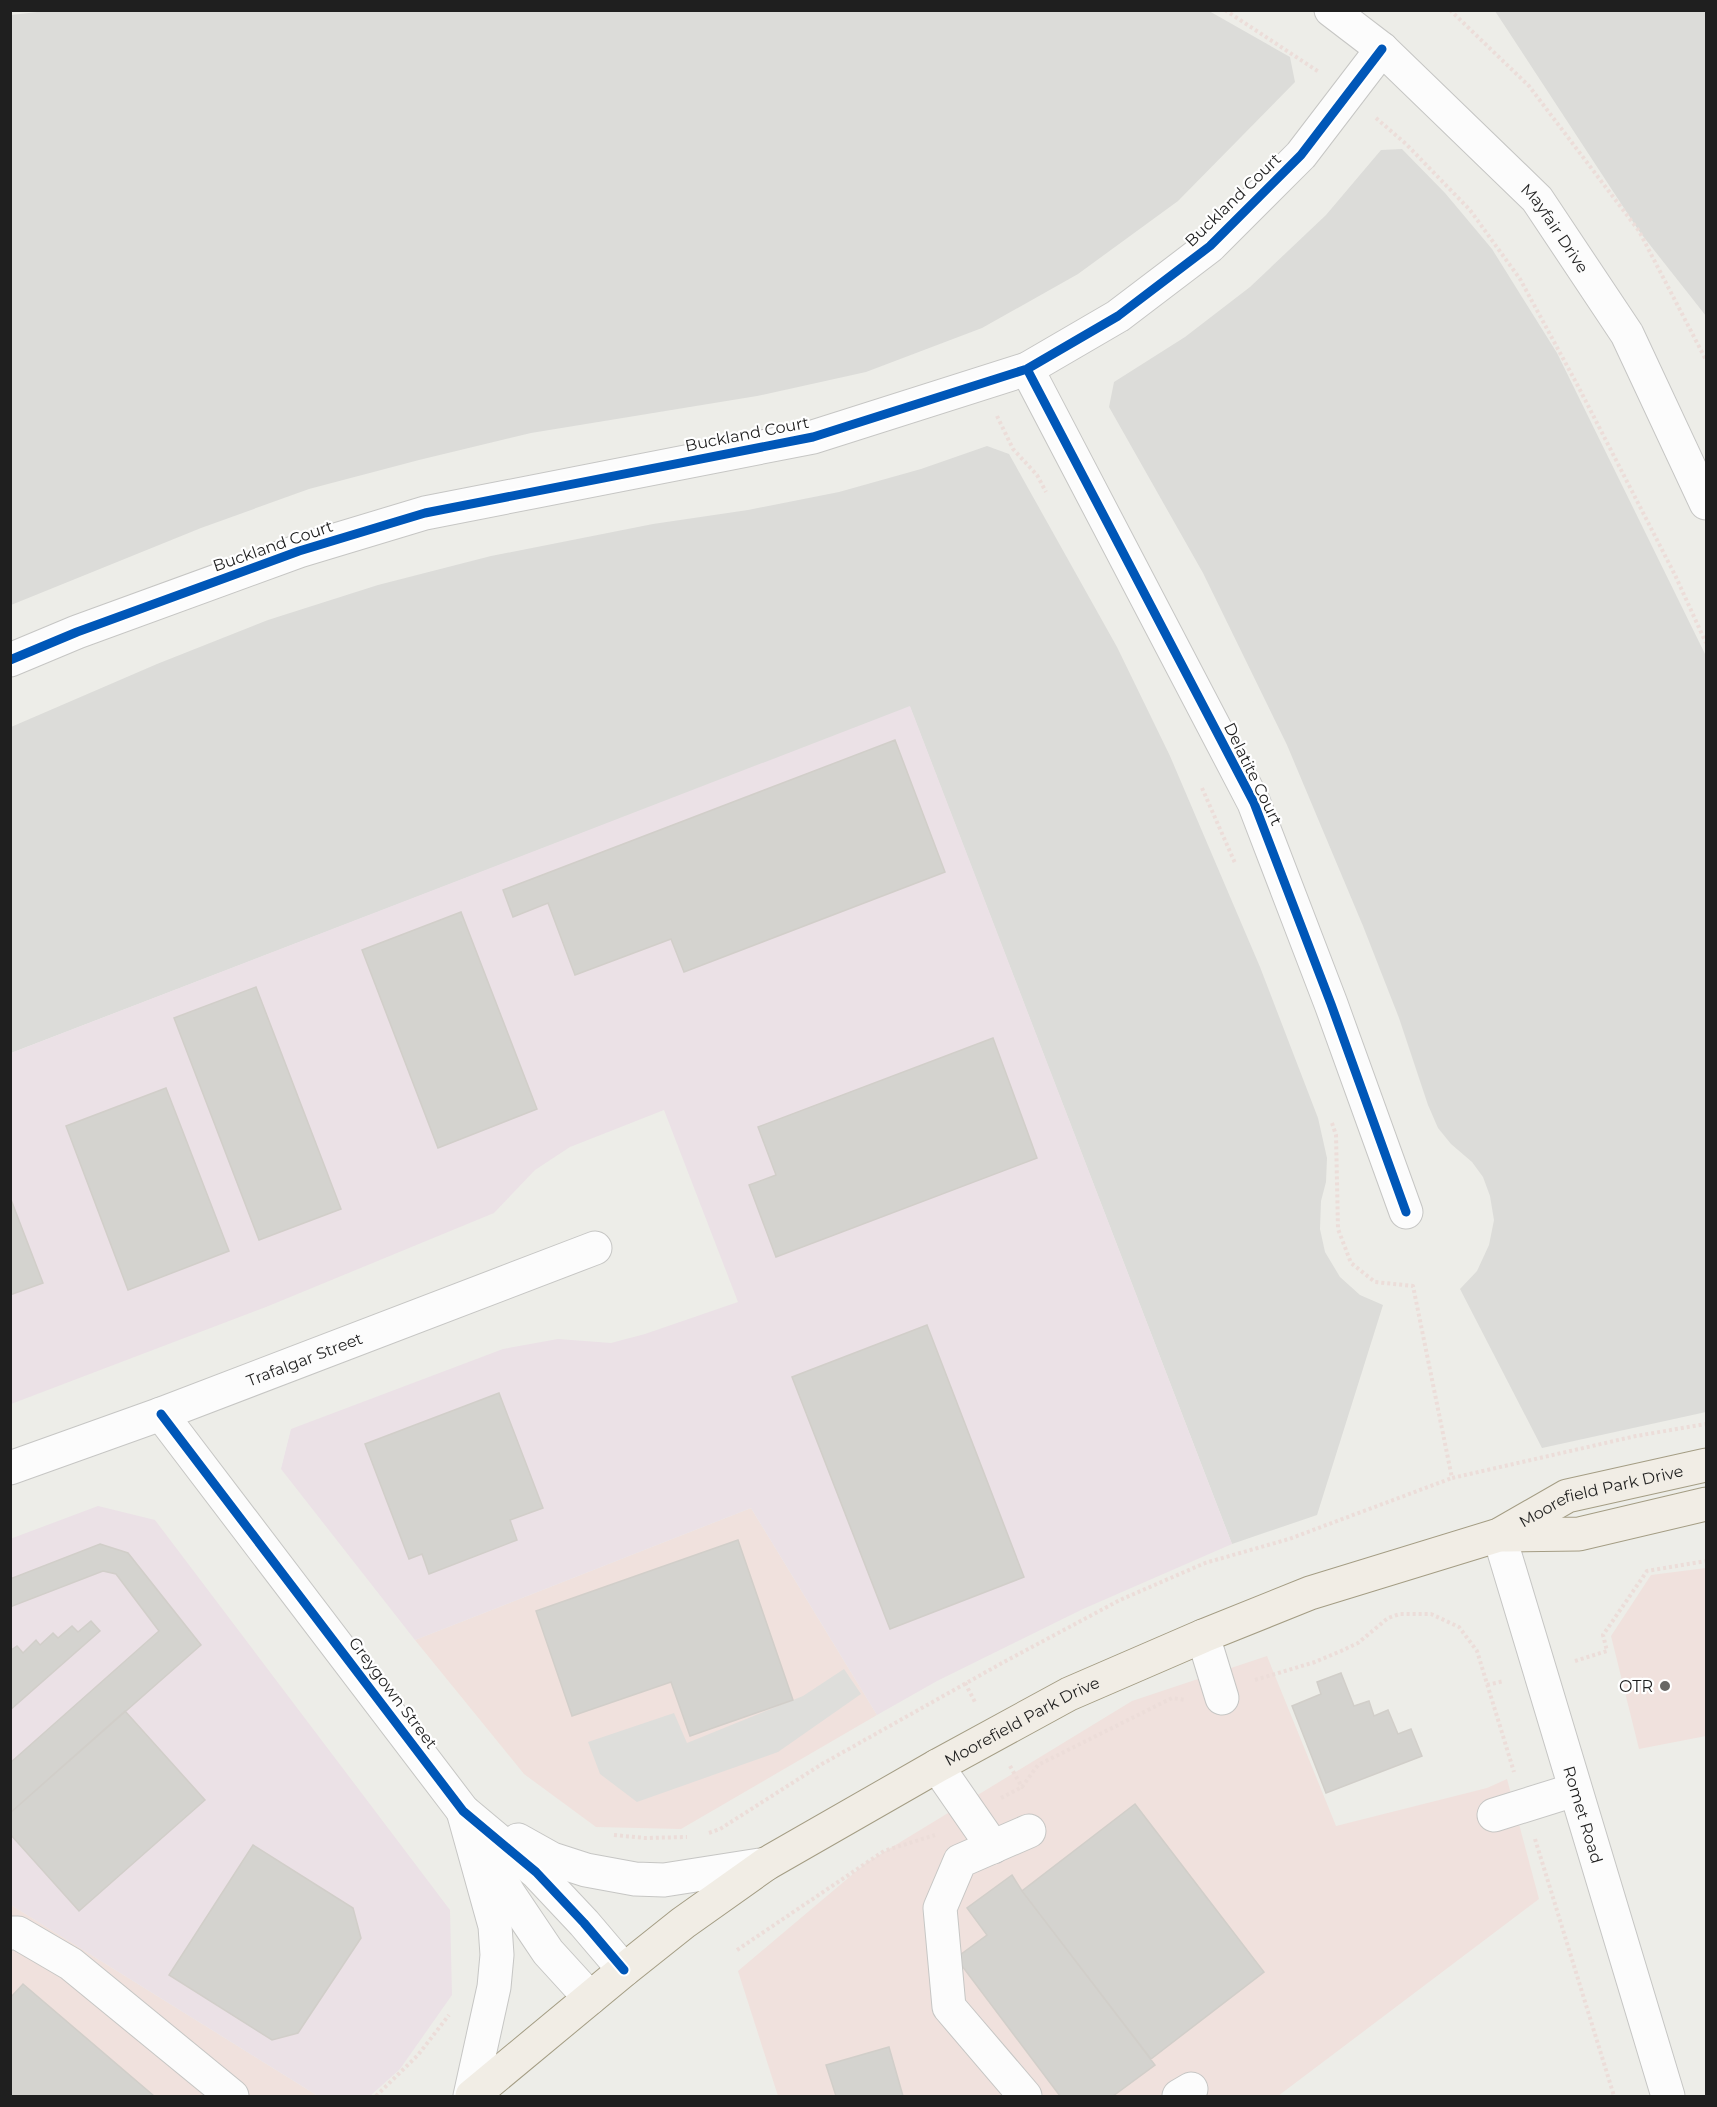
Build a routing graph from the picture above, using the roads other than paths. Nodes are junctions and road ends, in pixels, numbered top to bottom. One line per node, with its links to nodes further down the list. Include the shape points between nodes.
1 (1331, 10): 2 (street, Mayfair Drive)
2 (1382, 49): 3 (street, Buckland Court, via 1301,155 1210,246 1118,316); 4 (street, Mayfair Drive, via 1537,199 1627,334)
3 (1027, 369): 5 (street, Buckland Court, via 813,437 425,513 299,551); 6 (street, Delatite Court, via 1254,803)
4 (1707, 503)
5 (10, 660)
6 (1406, 1212)
7 (595, 1248): 8 (street, Trafalgar Street)
8 (161, 1414): 10 (street, Trafalgar Street); 17 (street, Greygown Street)
9 (1707, 1465): 12 (main road, Moorefield Park Drive, via 1567,1496)
10 (10, 1468)
11 (1707, 1504): 12 (main road, Moorefield Park Drive, via 1579,1534)
12 (1499, 1535): 13 (main road, Moorefield Park Drive, via 1310,1593); 16 (street, Romet Road)
13 (1203, 1636): 14 (street); 15 (main road, Moorefield Park Drive, via 1069,1694)
14 (1221, 1694)
15 (937, 1766): 20 (street); 21 (main road, Moorefield Park Drive)
16 (1574, 1790): 18 (street); 28 (street, Romet Road)
17 (463, 1811): 21 (street, Greygown Street, via 552,1859 635,1879 664,1880); 23 (street, Greygown Street, via 536,1872); 24 (street, via 509,1894 548,1952); 26 (street, Greygown Street, via 495,1926 497,1955)
18 (1509, 1811)
19 (1029, 1831): 20 (street)
20 (993, 1847): 27 (street, via 960,1861 940,1908 949,2007)
21 (766, 1864): 23 (main road, Moorefield Park Drive)
22 (10, 1933): 25 (street, via 18,1933 71,1964)
23 (624, 1970): 24 (main road, Moorefield Park Drive)
24 (590, 1998): 26 (main road, Moorefield Park Drive)
25 (232, 2097)
26 (471, 2097)
27 (1025, 2097)
28 (1668, 2097)

